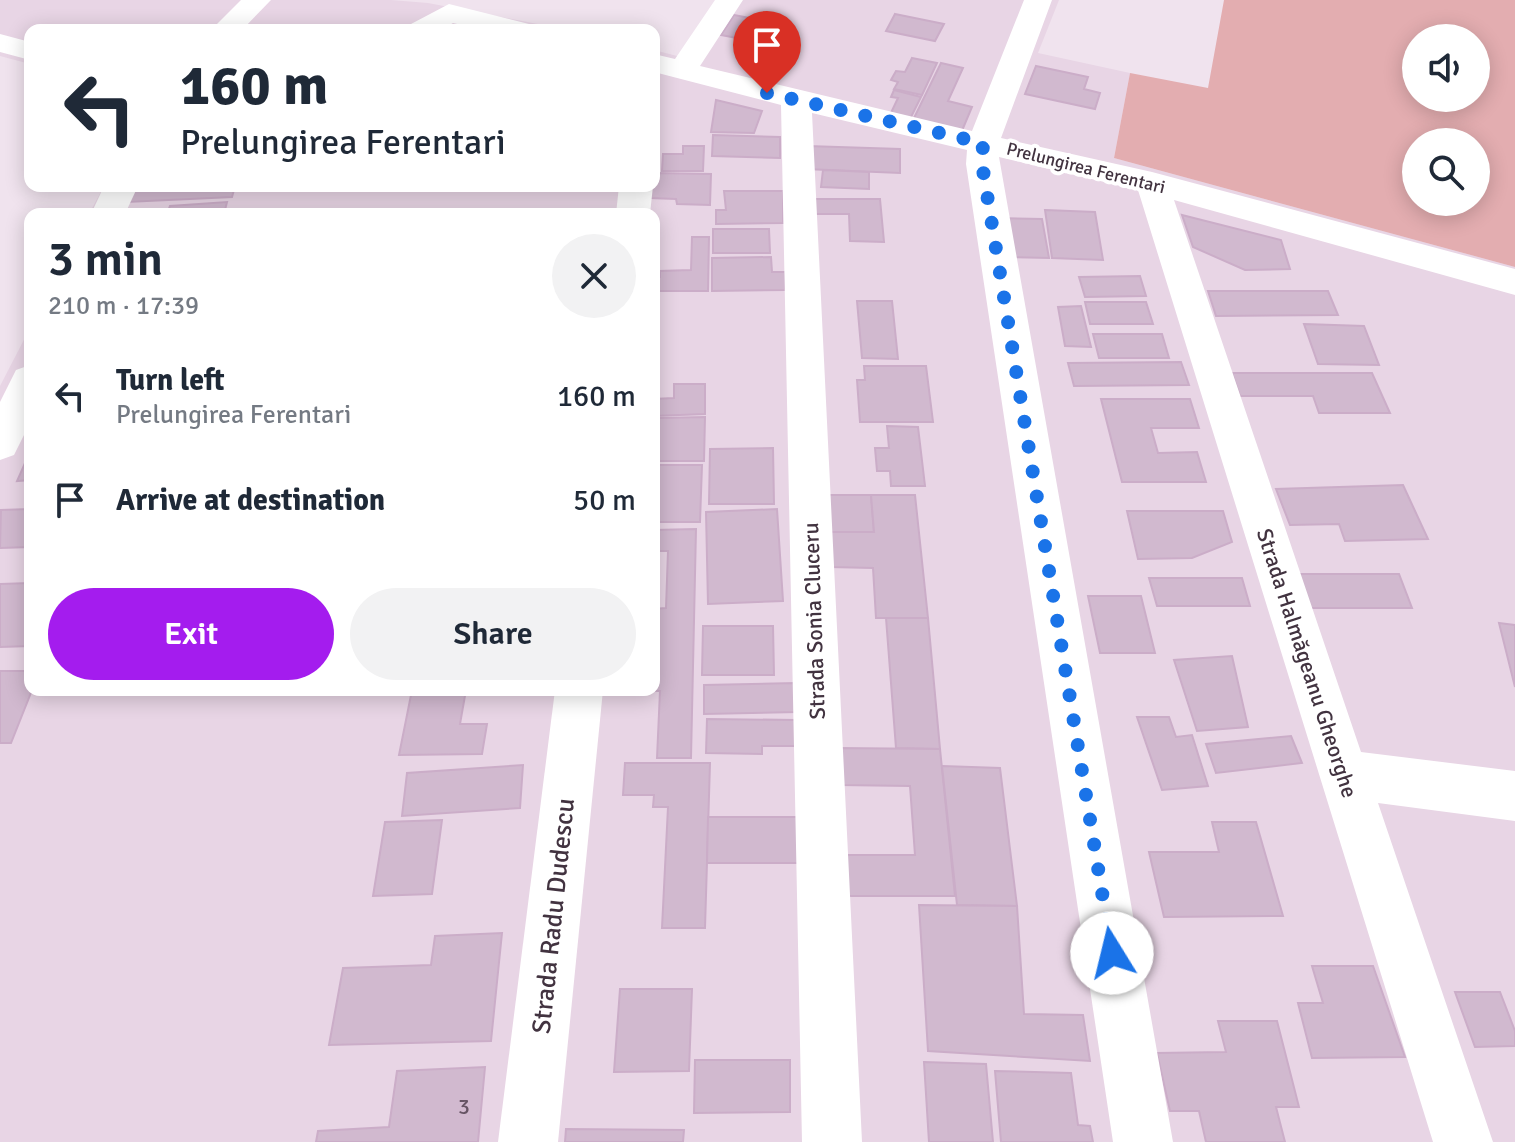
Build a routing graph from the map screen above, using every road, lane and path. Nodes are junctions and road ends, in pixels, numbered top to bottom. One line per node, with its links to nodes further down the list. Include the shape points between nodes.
1 (257, 0): 4 (street)
2 (729, 0): 9 (street)
3 (1038, 0): 11 (street)
4 (231, 24)
5 (431, 24): 6 (street, via 449,13)
6 (494, 24)
7 (0, 43): 8 (street)
8 (24, 49)
9 (668, 67): 10 (street, Prelungirea Ferentari)
10 (796, 100): 11 (street, Prelungirea Ferentari); 20 (street, Strada Sonia Cluceru)
11 (983, 143): 12 (street, Prelungirea Ferentari); 21 (street, via 982,164)
12 (1152, 183): 13 (street, Prelungirea Ferentari); 17 (street, Strada Halmăgeanu Gheorghe)
13 (1515, 282)
14 (24, 393): 15 (street)
15 (0, 444)
16 (578, 696): 19 (street, Strada Radu Dudescu)
17 (1343, 774): 18 (street); 22 (street, Strada Halmăgeanu Gheorghe)
18 (1515, 796)
19 (528, 1142)
20 (832, 1142)
21 (1143, 1142)
22 (1463, 1142)

